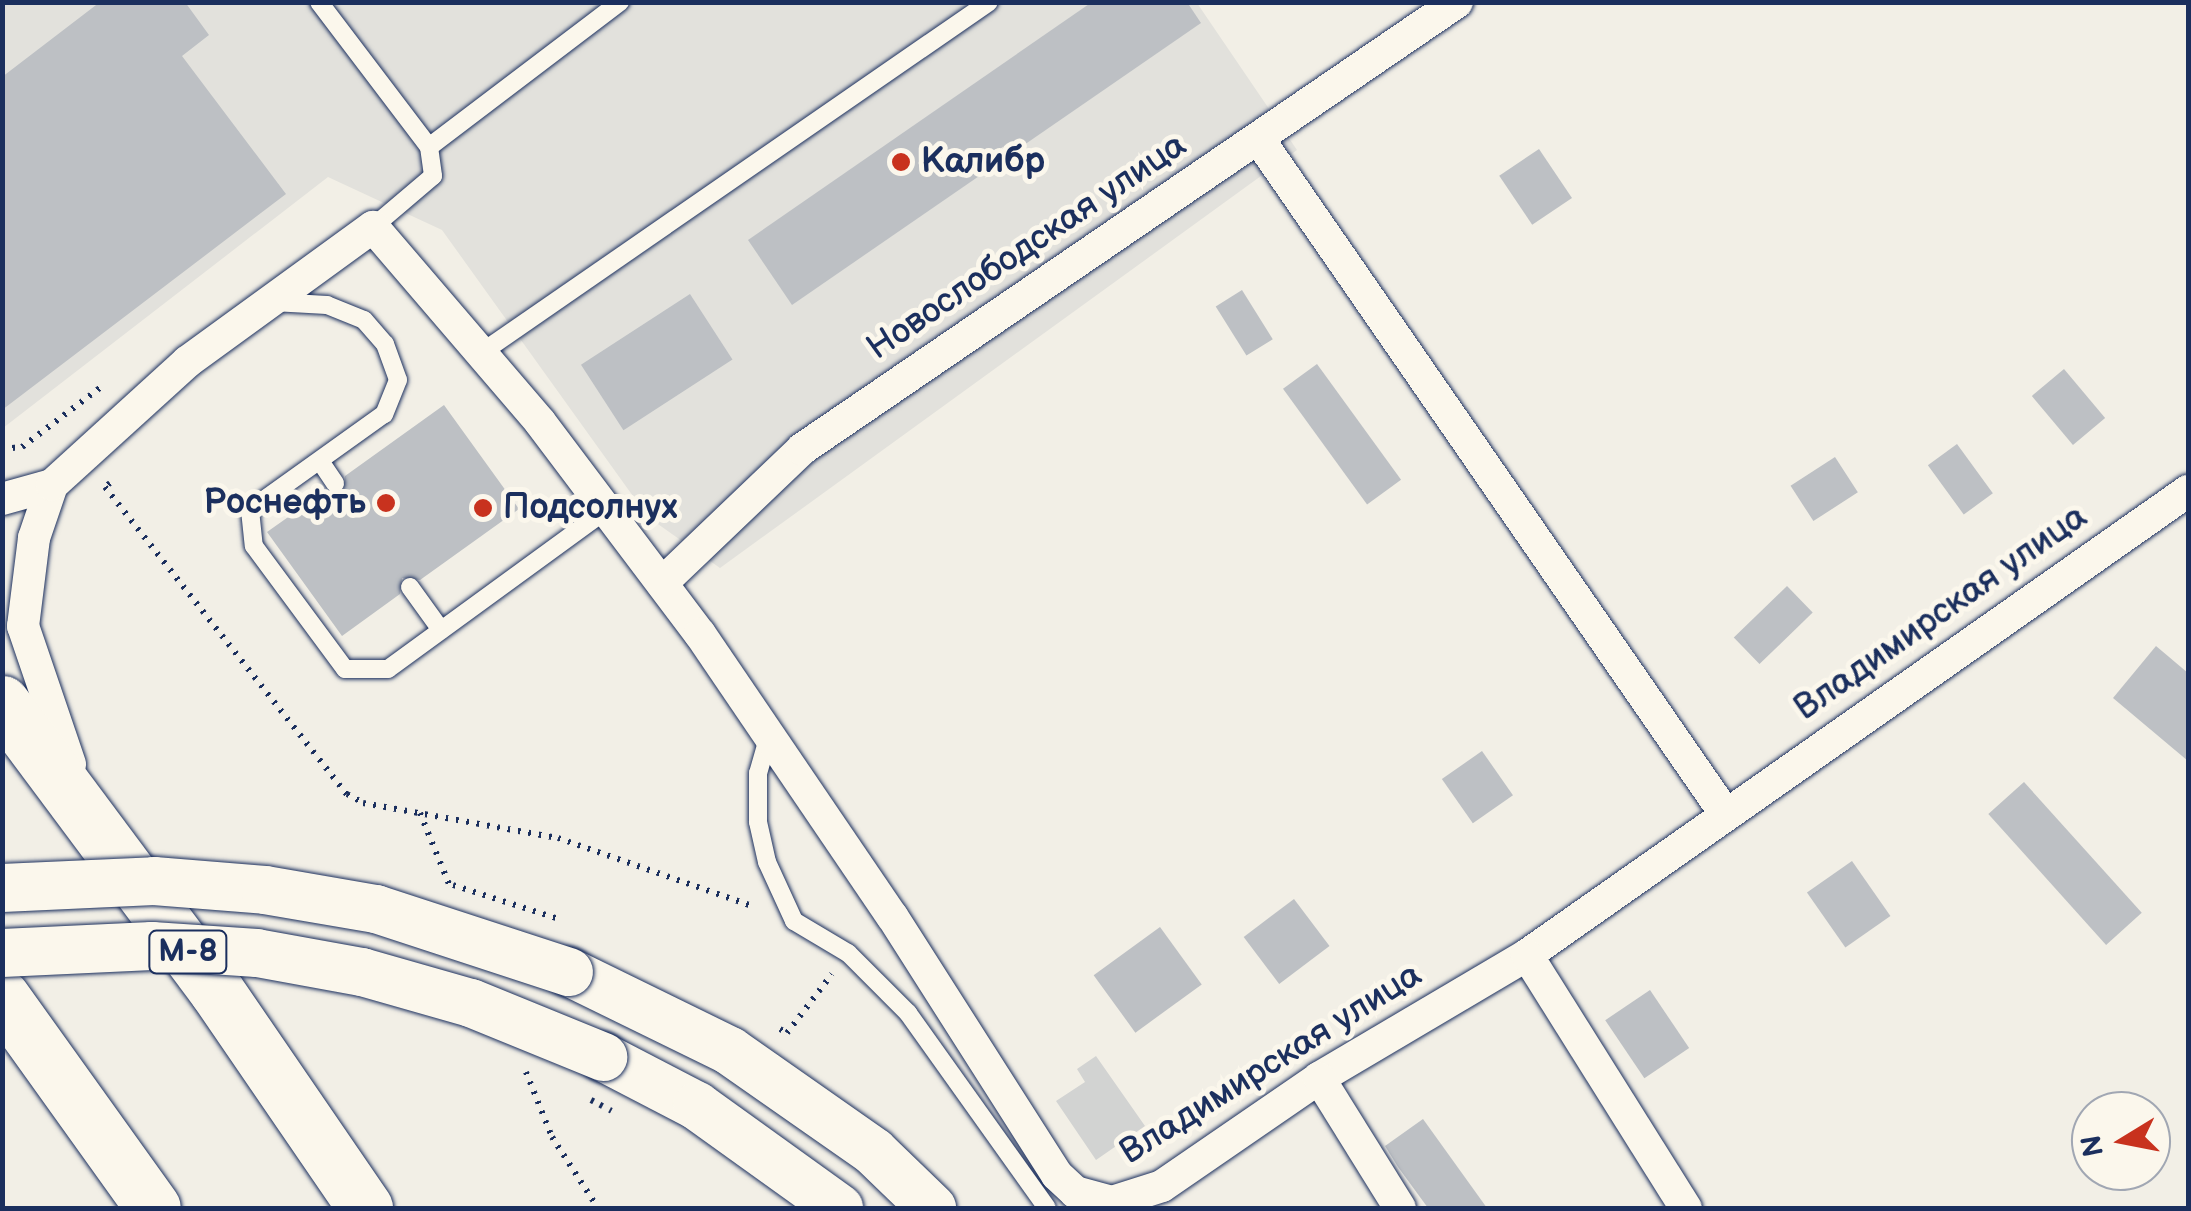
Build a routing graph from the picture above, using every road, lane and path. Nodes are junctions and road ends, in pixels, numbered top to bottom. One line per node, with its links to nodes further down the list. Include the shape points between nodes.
1 (318, 2): 6 (lane)
2 (620, 2): 6 (lane)
3 (989, 2): 9 (lane)
4 (1457, 2): 5 (street, Новослободская улица)
5 (1258, 138): 19 (street, Новослободская улица, via 802,449); 24 (street)
6 (429, 147): 7 (lane, via 433,176)
7 (373, 227): 8 (street); 9 (street, Владимирская улица)
8 (267, 302): 12 (lane, via 327,306 364,320 385,344 398,380 384,414); 15 (street, via 187,362)
9 (480, 353): 18 (street, Владимирская улица)
10 (100, 388): 11 (path, via 22,447)
11 (2, 449)
12 (320, 461): 14 (lane); 21 (lane, via 250,510 254,546 345,669 388,669)
13 (115, 478): 28 (path, via 105,487 347,794 363,803 558,838)
14 (335, 483)
15 (52, 485): 17 (street); 25 (street, via 34,538 23,626 55,730)
16 (2188, 490): 24 (street, Владимирская улица)
17 (2, 498)
18 (606, 510): 19 (street, Владимирская улица); 21 (lane)
19 (662, 583): 23 (street, Владимирская улица)
20 (410, 587): 21 (lane)
21 (441, 630)
22 (2, 704): 25 (highway, М-8)
23 (769, 735): 28 (lane, via 758,772 758,822 767,862); 37 (street, Владимирская улица, via 1057,1175 1075,1192 1112,1202 1162,1186)
24 (1724, 812): 32 (street, Владимирская улица)
25 (97, 828): 41 (highway, М-8)
26 (2, 888): 43 (main road, bridge, via 154,881 264,890 376,909 569,972 730,1051 874,1152)
27 (556, 918): 29 (path)
28 (794, 921): 31 (lane)
29 (574, 925)
30 (2, 953): 36 (main road, bridge, via 152,946 309,962 471,1003)
31 (848, 953): 34 (path, via 787,1033); 44 (lane, via 908,1014)
32 (1526, 955): 37 (street, Владимирская улица); 46 (street)
33 (2, 996): 40 (highway)
34 (771, 1024)
35 (510, 1065): 38 (path)
36 (592, 1076): 39 (path, bridge); 42 (main road, via 697,1106)
37 (1319, 1078): 45 (street)
38 (546, 1079)
39 (614, 1112)
40 (153, 1208)
41 (364, 1208)
42 (839, 1208)
43 (932, 1208)
44 (1048, 1208)
45 (1400, 1208)
46 (1686, 1208)

